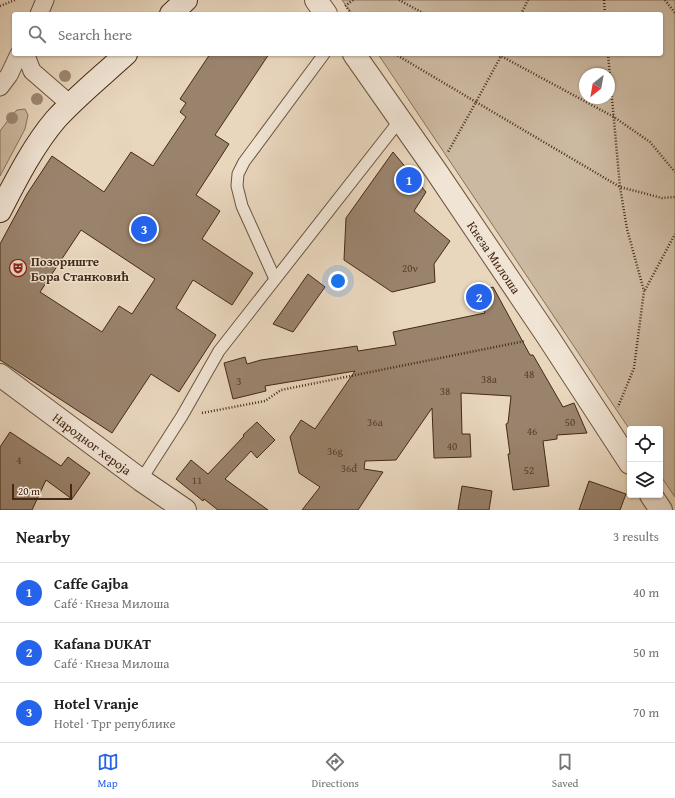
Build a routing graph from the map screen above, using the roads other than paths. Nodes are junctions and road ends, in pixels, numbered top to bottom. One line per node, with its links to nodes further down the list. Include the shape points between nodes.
1 (45, 0): 4 (street)
2 (186, 0): 5 (street)
3 (316, 0): 6 (street)
4 (39, 12)
5 (172, 12)
6 (325, 12)
7 (18, 56): 13 (street)
8 (27, 56): 12 (street)
9 (124, 56): 14 (street)
10 (323, 56): 17 (lane, via 244,162 238,174 237,186 242,206)
11 (355, 56): 15 (street, Кнеза Милоша)
12 (32, 71): 13 (street, via 23,69); 14 (street)
13 (4, 81)
14 (70, 104): 16 (street, via 38,143)
15 (400, 120): 17 (lane); 19 (street, Кнеза Милоша, via 548,336)
16 (0, 211)
17 (275, 279): 20 (lane, via 219,351)
18 (0, 375): 20 (street, Народног хероја)
19 (629, 462)
20 (141, 480): 22 (street, Народног хероја)
21 (653, 498): 23 (street)
22 (185, 510)
23 (661, 510)

